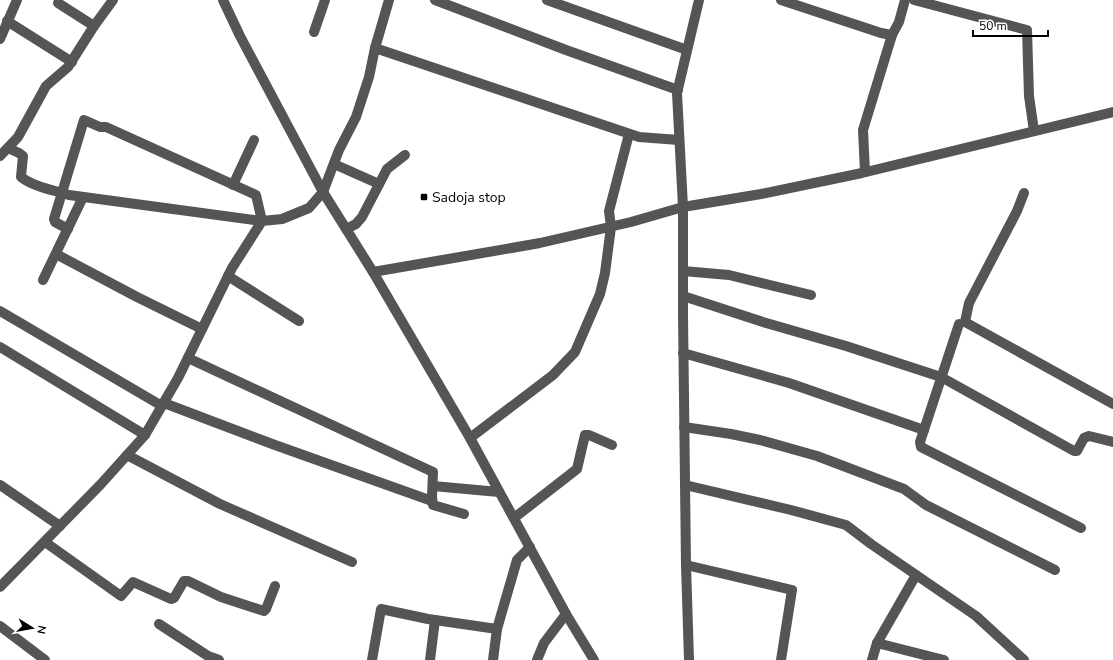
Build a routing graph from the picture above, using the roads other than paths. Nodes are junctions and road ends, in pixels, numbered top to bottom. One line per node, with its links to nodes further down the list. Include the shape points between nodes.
1 (17, 0): 13 (street)
2 (113, 0): 14 (street)
3 (223, 0): 34 (street)
4 (325, 0): 15 (street)
5 (389, 0): 18 (street)
6 (434, 0): 21 (street)
7 (547, 0): 19 (street)
8 (699, 0): 19 (street)
9 (781, 0): 16 (street)
10 (905, 0): 16 (street, via 899,22)
11 (914, 0): 23 (street, via 1027,30 1029,96)
12 (58, 3): 14 (street)
13 (7, 21): 17 (street); 20 (street)
14 (94, 26): 20 (street)
15 (314, 32)
16 (892, 35): 31 (street, via 863,130)
17 (0, 39)
18 (375, 48): 24 (street); 30 (street, via 369,77 356,116)
19 (687, 50): 21 (street)
20 (72, 62): 27 (street, via 46,86 18,137)
21 (678, 90): 26 (street)
22 (1113, 112): 23 (street)
23 (1034, 131): 31 (street)
24 (629, 134): 26 (street); 40 (street, via 609,211)
25 (254, 140): 32 (street)
26 (679, 140): 38 (street)
27 (8, 148): 29 (street); 35 (street, via 23,156 21,177 29,183)
28 (405, 155): 33 (street, via 387,169)
29 (0, 156)
30 (334, 164): 33 (street); 34 (street)
31 (865, 172): 38 (street, via 761,194)
32 (233, 184): 35 (street, via 106,127 84,120); 39 (street, via 256,195)
33 (379, 184): 42 (street, via 362,217)
34 (323, 192): 39 (street, via 309,208 282,219); 42 (street)
35 (63, 193): 37 (street); 41 (street, via 54,219)
36 (1024, 193): 59 (street, via 969,303 965,322)
37 (84, 197): 39 (street); 41 (street)
38 (682, 207): 40 (street); 44 (street)
39 (262, 221): 46 (street)
40 (611, 227): 45 (street, via 540,243); 63 (street, via 600,294 575,352 553,375)
41 (68, 228): 43 (street)
42 (346, 229): 45 (street)
43 (56, 254): 47 (street); 53 (street)
44 (683, 271): 48 (street, via 729,275); 49 (street)
45 (373, 272): 63 (street)
46 (228, 276): 51 (street); 53 (street)
47 (43, 280)
48 (811, 295)
49 (683, 296): 55 (street); 57 (street)
50 (0, 311): 58 (street)
51 (299, 321)
52 (959, 324): 57 (street)
53 (202, 329): 56 (street)
54 (0, 347): 62 (street)
55 (683, 352): 60 (street); 61 (street, via 789,383)
56 (188, 358): 58 (street); 69 (street, via 433,472)
57 (942, 377): 61 (street); 64 (street, via 1074,451 1077,452 1084,438 1089,436)
58 (163, 404): 62 (street); 71 (street)
59 (1113, 404)
60 (684, 427): 68 (street); 80 (street, via 731,434 789,448 904,489 926,504)
61 (924, 430): 75 (street, via 920,444 924,449)
62 (145, 435): 66 (street)
63 (470, 438): 70 (street)
64 (1113, 442)
65 (612, 445): 73 (street, via 589,435 585,436 577,470)
66 (127, 455): 74 (street); 78 (street, via 220,504)
67 (0, 485): 74 (street)
68 (685, 485): 79 (street); 81 (street, via 846,525)
69 (433, 486): 70 (street); 71 (street)
70 (500, 492): 73 (street)
71 (432, 501): 72 (street, via 433,505)
72 (464, 514)
73 (514, 518): 77 (street)
74 (60, 526): 76 (street)
75 (1081, 528)
76 (45, 542): 82 (street, via 121,596 133,582 170,599 174,598 184,581 188,581 221,597 264,611); 83 (street)
77 (530, 547): 84 (street); 88 (street, via 517,560)
78 (352, 562)
79 (686, 565): 97 (street); 98 (street, via 792,590)
80 (1055, 570)
81 (916, 575): 89 (street); 101 (street, via 976,616)
82 (275, 586)
83 (0, 587)
84 (566, 614): 95 (street, via 544,643); 96 (street)
85 (435, 620): 88 (street); 92 (street, via 381,609); 93 (street)
86 (159, 624): 91 (street, via 208,656)
87 (0, 626): 90 (street)
88 (497, 629): 94 (street)
89 (877, 643): 99 (street); 100 (street)
90 (45, 660)
91 (219, 660)
92 (372, 660)
93 (430, 660)
94 (493, 660)
95 (537, 660)
96 (594, 660)
97 (689, 660)
98 (781, 660)
99 (872, 660)
100 (944, 660)
101 (1024, 660)

